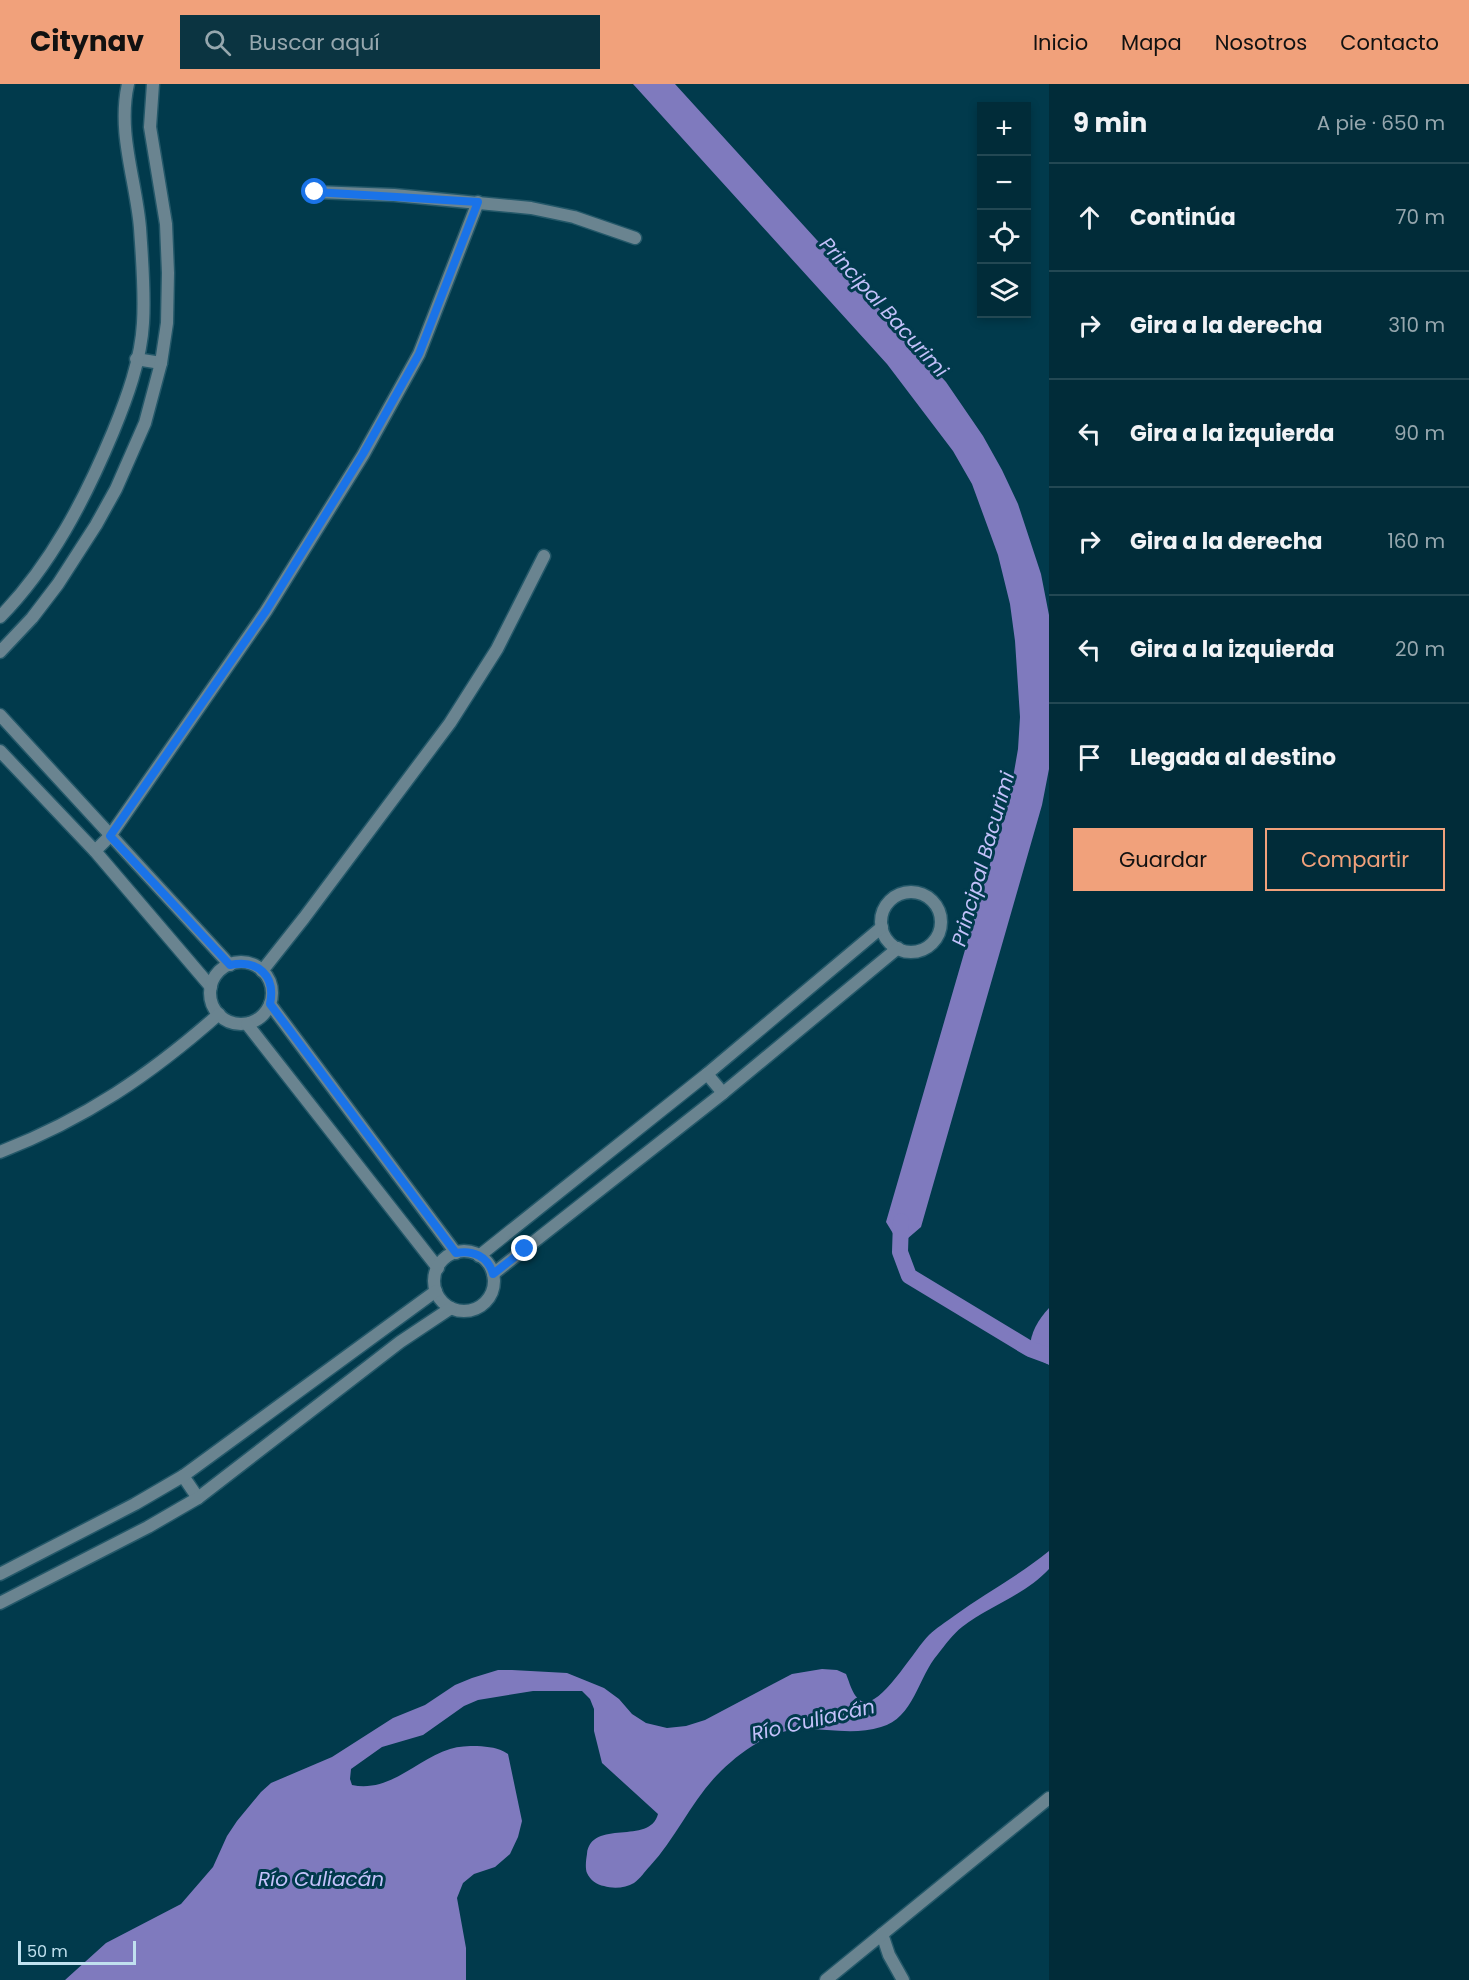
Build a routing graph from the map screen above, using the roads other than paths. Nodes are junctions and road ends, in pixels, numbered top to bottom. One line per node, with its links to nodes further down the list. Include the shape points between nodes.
1 (128, 84): 6 (street, via 124,131 140,226 142,274 143,325)
2 (153, 84): 7 (street, via 150,127 166,224 168,273)
3 (315, 192): 4 (street)
4 (478, 202): 5 (street, via 574,217); 13 (street, via 419,354 363,454 266,611)
5 (635, 238)
6 (136, 359): 7 (street); 9 (street, via 123,408 93,481 54,550)
7 (161, 363): 10 (street, via 145,423 106,507 58,584)
8 (544, 556): 18 (street, via 497,649 450,723)
9 (0, 617)
10 (0, 652)
11 (0, 715): 13 (street)
12 (0, 751): 14 (street)
13 (110, 836): 14 (street); 17 (street)
14 (95, 851): 19 (street)
15 (882, 927): 16 (street, via 887,940); 16 (street, via 883,913 894,897 913,892 932,900 941,918 937,938 922,950); 23 (street)
16 (898, 948): 24 (street)
17 (230, 965): 18 (street, via 250,964); 19 (street, via 221,970)
18 (262, 971): 20 (street, via 271,984)
19 (211, 987): 21 (street, via 210,997)
20 (270, 1004): 22 (street, via 257,1020); 26 (street)
21 (219, 1014): 22 (street, via 227,1021); 25 (street, via 153,1069 98,1105)
22 (247, 1024): 28 (street)
23 (707, 1074): 24 (street); 27 (street)
24 (723, 1093): 29 (street)
25 (0, 1152)
26 (456, 1253): 27 (street, via 466,1251); 28 (street)
27 (479, 1256): 29 (street)
28 (438, 1268): 30 (street)
29 (493, 1274): 31 (street, via 494,1288 483,1305 465,1311)
30 (436, 1291): 31 (street); 32 (street)
31 (451, 1308): 33 (street, via 400,1342)
32 (183, 1476): 33 (street); 34 (street)
33 (198, 1498): 35 (street)
34 (0, 1574)
35 (0, 1603)
36 (1049, 1798): 37 (street)
37 (882, 1934): 38 (street); 39 (street)
38 (826, 1980)
39 (903, 1980)

